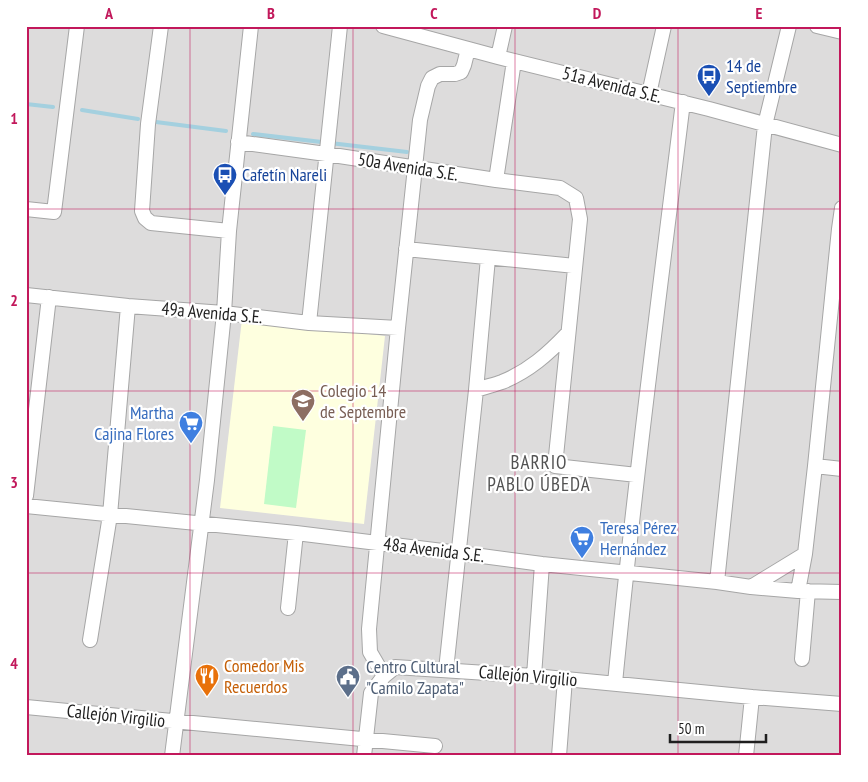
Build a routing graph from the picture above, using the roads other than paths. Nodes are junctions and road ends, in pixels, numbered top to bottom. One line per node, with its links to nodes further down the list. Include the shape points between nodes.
1 (77, 26): 24 (street, via 54,212)
2 (161, 26): 26 (street, via 148,124 142,211 151,222)
3 (252, 26): 18 (street)
4 (340, 26): 20 (street)
5 (383, 26): 10 (street, 51a Avenida S.E.)
6 (505, 26): 13 (street)
7 (664, 26): 15 (street)
8 (789, 26): 17 (street)
9 (817, 26): 11 (street)
10 (414, 30): 12 (street, 51a Avenida S.E.)
11 (842, 32)
12 (468, 49): 13 (street, 51a Avenida S.E.); 21 (street, via 461,72 440,74 432,78 428,86 420,120)
13 (498, 57): 14 (street, 51a Avenida S.E.)
14 (514, 61): 15 (street, 51a Avenida S.E.); 22 (street)
15 (649, 94): 16 (street, 51a Avenida S.E.)
16 (683, 102): 17 (street, 51a Avenida S.E.); 40 (street)
17 (765, 125): 19 (street, 51a Avenida S.E.); 51 (street)
18 (238, 142): 20 (street, 50a Avenida S.E.); 26 (street)
19 (842, 145)
20 (327, 147): 21 (street, 50a Avenida S.E.); 34 (street)
21 (415, 168): 22 (street, 50a Avenida S.E.); 27 (street)
22 (496, 180): 29 (street, 50a Avenida S.E., via 560,188 576,198 580,219)
23 (842, 208): 25 (street)
24 (26, 210)
25 (840, 230): 38 (street)
26 (229, 231): 33 (street)
27 (406, 249): 28 (street); 35 (street)
28 (488, 258): 29 (street); 37 (street)
29 (575, 266): 36 (street)
30 (26, 295): 31 (street, 49a Avenida S.E.)
31 (49, 297): 32 (street, 49a Avenida S.E.); 41 (street)
32 (128, 306): 33 (street, 49a Avenida S.E.); 43 (street)
33 (224, 313): 34 (street, 49a Avenida S.E.); 44 (street)
34 (309, 322): 35 (street, 49a Avenida S.E.)
35 (398, 328): 46 (street)
36 (568, 333): 37 (street, via 527,369 502,382); 40 (street, via 555,466)
37 (476, 390): 47 (street)
38 (815, 466): 39 (street); 48 (street)
39 (842, 469)
40 (637, 475): 50 (street)
41 (26, 496)
42 (26, 506): 43 (street, 48a Avenida S.E.)
43 (110, 515): 44 (street, 48a Avenida S.E.); 56 (street)
44 (202, 524): 45 (street, 48a Avenida S.E.); 66 (street)
45 (296, 533): 46 (street, 48a Avenida S.E.); 55 (street)
46 (377, 543): 47 (street, 48a Avenida S.E.); 59 (street, via 370,652)
47 (459, 552): 49 (street, 48a Avenida S.E.); 58 (street)
48 (805, 554): 52 (street); 53 (street)
49 (542, 564): 50 (street, 48a Avenida S.E.); 60 (street)
50 (626, 573): 51 (street, 48a Avenida S.E.); 62 (street)
51 (717, 582): 52 (street, 48a Avenida S.E.)
52 (750, 586): 53 (street, 48a Avenida S.E.)
53 (803, 591): 54 (street, 48a Avenida S.E.); 57 (street)
54 (842, 592)
55 (288, 608)
56 (90, 640)
57 (802, 659)
58 (446, 670): 59 (street, Callejón Virgilio, via 395,667); 60 (street, Callejón Virgilio)
59 (384, 676): 67 (street, via 371,694)
60 (534, 676): 61 (street, Callejón Virgilio)
61 (565, 679): 62 (street, Callejón Virgilio); 71 (street)
62 (615, 683): 63 (street, Callejón Virgilio)
63 (752, 697): 64 (street, Callejón Virgilio); 72 (street)
64 (842, 704)
65 (26, 707): 66 (street, Callejón Virgilio)
66 (176, 722): 67 (street, Callejón Virgilio); 69 (street)
67 (366, 739): 68 (street, Callejón Virgilio); 70 (street)
68 (435, 746)
69 (172, 756)
70 (364, 756)
71 (559, 756)
72 (746, 756)

